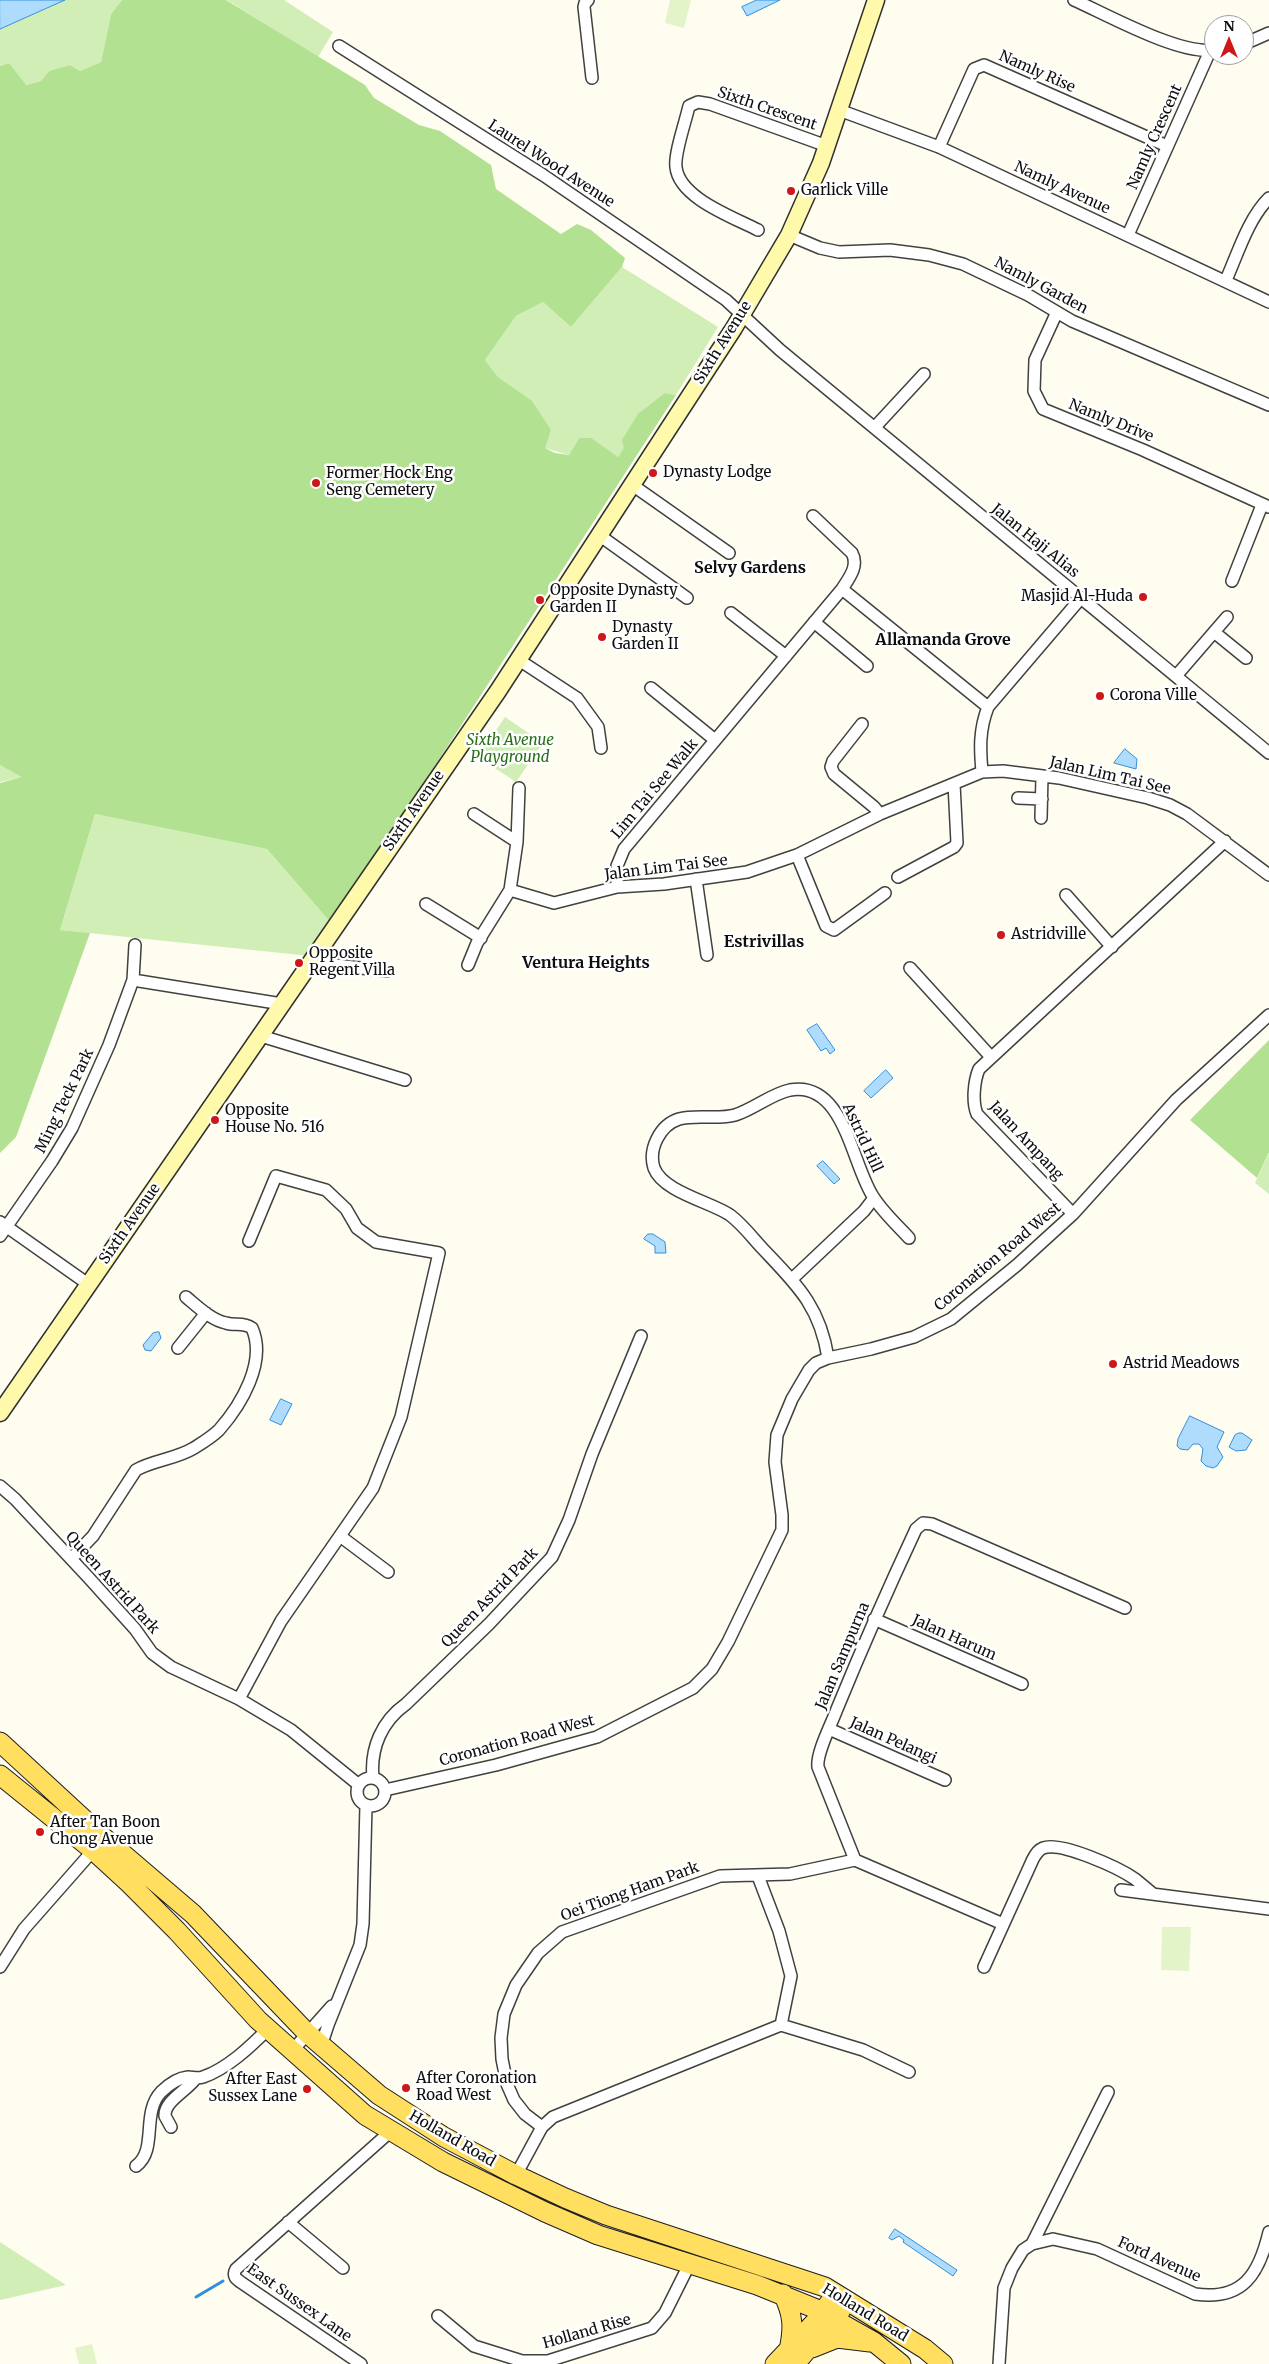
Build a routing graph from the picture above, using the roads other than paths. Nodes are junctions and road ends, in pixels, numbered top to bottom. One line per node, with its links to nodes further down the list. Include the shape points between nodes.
1 (588, 0): 9 (street, via 584,7)
2 (876, 0): 10 (main road, Sixth Avenue)
3 (1074, 0): 7 (street, Namly Crescent, via 1175,45)
4 (1269, 33): 5 (street)
5 (1254, 40)
6 (339, 46): 21 (street, Laurel Wood Avenue, via 543,175 726,300)
7 (1204, 50)
8 (1205, 65): 12 (street, Namly Crescent)
9 (592, 78)
10 (839, 110): 11 (main road, Sixth Avenue); 13 (street, Namly Avenue)
11 (827, 146): 15 (street, Sixth Crescent, via 710,104 698,102 689,106 675,165 679,180 708,205); 16 (main road, Sixth Avenue)
12 (1166, 146): 13 (street, Namly Rise, via 984,65 974,69); 17 (street, Namly Crescent)
13 (938, 147): 17 (street, Namly Avenue)
14 (1269, 198): 18 (street, via 1261,206)
15 (758, 230)
16 (789, 235): 20 (street, Namly Garden, via 839,252 890,250 963,264 996,278); 21 (main road, Sixth Avenue)
17 (1128, 235): 18 (street, Namly Avenue)
18 (1226, 280): 19 (street, Namly Avenue)
19 (1269, 302)
20 (1057, 312): 23 (street, Namly Garden, via 1205,379); 26 (street, Namly Drive, via 1035,360 1034,391 1043,409 1144,450)
21 (742, 315): 24 (street, Jalan Haji Alias); 25 (main road, Sixth Avenue)
22 (924, 374): 24 (street)
23 (1269, 404)
24 (875, 427): 33 (street, Jalan Haji Alias)
25 (632, 484): 28 (main road, Sixth Avenue); 29 (street)
26 (1265, 506): 30 (street, Namly Drive)
27 (813, 516): 31 (street, Lim Tai See Walk, via 856,559)
28 (599, 535): 32 (street); 40 (main road, Sixth Avenue)
29 (729, 553)
30 (1232, 581)
31 (842, 589): 36 (street, Lim Tai See Walk); 44 (street)
32 (686, 598)
33 (1081, 598): 42 (street, Jalan Haji Alias); 44 (street)
34 (732, 613): 38 (street)
35 (1227, 617): 37 (street)
36 (814, 622): 38 (street, Lim Tai See Walk); 41 (street)
37 (1214, 632): 39 (street); 42 (street)
38 (786, 656): 46 (street, Lim Tai See Walk)
39 (1246, 658)
40 (518, 660): 47 (street, via 578,698 598,727); 73 (main road, Sixth Avenue)
41 (867, 666)
42 (1176, 676): 48 (street, Jalan Haji Alias)
43 (651, 688): 46 (street, Lim Tai See Walk)
44 (988, 707): 49 (street, via 980,738)
45 (862, 724): 56 (street, via 831,767 834,774)
46 (715, 740): 64 (street, Lim Tai See Walk, via 624,849 617,866)
47 (601, 748)
48 (1269, 753)
49 (982, 772): 50 (street, Jalan Lim Tai See); 51 (street, Jalan Lim Tai See)
50 (1042, 776): 54 (street); 58 (street, Jalan Lim Tai See, via 1170,805)
51 (954, 784): 56 (street, Jalan Lim Tai See); 62 (street, via 957,843)
52 (519, 788): 59 (street)
53 (1018, 798): 54 (street)
54 (1042, 799): 57 (street)
55 (474, 814): 59 (street)
56 (880, 814): 60 (street, Jalan Lim Tai See)
57 (1042, 818)
58 (1225, 841): 61 (street, Jalan Lim Tai See); 71 (street, Jalan Ampang)
59 (517, 842): 65 (street)
60 (797, 855): 63 (street, Jalan Lim Tai See, via 747,872); 66 (street, via 830,930)
61 (1269, 875)
62 (898, 877)
63 (696, 879): 64 (street, Jalan Lim Tai See); 72 (street)
64 (617, 886): 65 (street, Jalan Lim Tai See, via 554,903)
65 (510, 890): 69 (street)
66 (885, 893)
67 (1066, 895): 71 (street)
68 (426, 904): 69 (street)
69 (480, 938): 74 (street)
70 (135, 945): 77 (street, Ming Teck Park)
71 (1112, 947): 81 (street, Jalan Ampang)
72 (707, 955)
73 (310, 962): 76 (street); 78 (main road, Sixth Avenue)
74 (468, 965)
75 (910, 968): 81 (street)
76 (387, 971)
77 (133, 980): 78 (street); 85 (street, Ming Teck Park, via 109,1046 72,1128 52,1161)
78 (282, 1004): 80 (main road, Sixth Avenue)
79 (1269, 1015): 84 (street, Coronation Road West, via 1176,1100)
80 (261, 1036): 82 (street); 89 (main road, Sixth Avenue)
81 (991, 1056): 84 (street, Jalan Ampang, via 977,1074 977,1114)
82 (405, 1080)
83 (874, 1198): 86 (street); 88 (street); 88 (street, Astrid Hill, via 836,1112 822,1097 810,1091 790,1090 736,1114 687,1118 666,1126 654,1150 657,1174 671,1186 729,1215)
84 (1073, 1214): 94 (street, Coronation Road West, via 951,1320 914,1337)
85 (2, 1228): 89 (street, Ming Teck Park)
86 (909, 1238)
87 (249, 1242): 97 (street, via 276,1176 326,1190 346,1209 357,1228 376,1242 439,1253 401,1417 372,1488)
88 (792, 1280): 94 (street, Astrid Hill, via 812,1304 818,1317)
89 (88, 1284): 95 (main road, Sixth Avenue)
90 (186, 1297): 91 (street)
91 (206, 1313): 93 (street); 98 (street, via 225,1323 252,1328 256,1347 252,1376 218,1431 192,1450 136,1470 93,1536)
92 (641, 1336): 107 (street, Queen Astrid Park, via 552,1558 489,1624 394,1712 376,1740)
93 (178, 1348)
94 (828, 1358): 110 (street, Coronation Road West, via 809,1370 780,1426 775,1462 782,1530 728,1642 704,1679 693,1688 597,1737)
95 (0, 1413)
96 (0, 1486): 98 (street, Queen Astrid Park, via 21,1504)
97 (340, 1536): 99 (street); 103 (street, via 281,1621)
98 (71, 1559): 103 (street, Queen Astrid Park, via 135,1629 152,1653 170,1667)
99 (388, 1572)
100 (1125, 1608): 101 (street, Jalan Sampurna, via 932,1524 923,1523 916,1529)
101 (874, 1619): 102 (street, Jalan Harum); 104 (street, Jalan Sampurna)
102 (1022, 1684)
103 (239, 1700): 109 (street, Queen Astrid Park, via 291,1730)
104 (829, 1729): 108 (street, Jalan Pelangi); 113 (street, Jalan Sampurna, via 818,1767)
105 (0, 1742): 112 (main road, Holland Road)
106 (0, 1775): 112 (main road, Holland Road)
107 (373, 1778): 109 (street); 110 (street, via 381,1782)
108 (945, 1780)
109 (359, 1784): 111 (street, via 357,1796)
110 (385, 1790): 111 (street, via 379,1804)
111 (366, 1805): 121 (street, via 360,1945)
112 (98, 1844): 119 (street, via 24,1930); 123 (main road, Holland Road); 124 (main road, Holland Road, via 193,1914)
113 (855, 1860): 114 (street, Oei Tiong Ham Park, via 790,1874); 118 (street)
114 (758, 1876): 122 (street, via 774,1915 791,1976); 131 (street, Oei Tiong Ham Park, via 728,1875 706,1880 562,1932 538,1953 516,1985 504,2014 501,2038 507,2084 514,2100)
115 (1121, 1890): 116 (street)
116 (1153, 1894): 117 (street); 118 (street, via 1133,1878 1103,1863 1067,1848 1044,1848 1036,1852)
117 (1269, 1909)
118 (1003, 1924): 120 (street)
119 (0, 1967)
120 (984, 1967)
121 (337, 2001): 124 (street); 125 (street)
122 (781, 2025): 127 (street, via 863,2050); 131 (street, via 563,2112)
123 (268, 2029): 126 (main road, Holland Road); 128 (street, via 246,2051)
124 (307, 2033): 125 (main road, Holland Road); 126 (street)
125 (322, 2046): 134 (main road, Holland Road, via 379,2095 444,2137)
126 (292, 2051): 132 (main road, Holland Road, via 365,2115)
127 (909, 2072)
128 (196, 2078): 130 (street, via 167,2106 165,2116); 133 (street, via 176,2080 154,2101 150,2110 146,2153)
129 (1108, 2092): 137 (street)
130 (171, 2126)
131 (542, 2127): 134 (street)
132 (391, 2131): 135 (street, East Sussex Lane); 138 (main road, Holland Road, via 443,2162 545,2212 598,2235)
133 (136, 2166)
134 (516, 2175): 141 (main road, Holland Road, via 606,2214 803,2278)
135 (288, 2222): 139 (street); 147 (street, East Sussex Lane, via 236,2269 234,2276)
136 (1269, 2232): 137 (street, Ford Avenue, via 1262,2261 1252,2276 1241,2287 1224,2295 1210,2296 1195,2294 1096,2249 1054,2239)
137 (1032, 2244): 151 (street, via 1023,2250 1004,2288)
138 (690, 2265): 140 (main road, Holland Road); 143 (street, Holland Rise, via 665,2313 652,2328 548,2360 522,2361 474,2346)
139 (344, 2268)
140 (782, 2294): 142 (main road, Holland Road); 146 (main road, via 791,2309 793,2321)
141 (842, 2297): 142 (main road); 150 (main road, Holland Road, via 925,2349)
142 (829, 2315): 144 (main road, Holland Road); 145 (main road); 146 (main road)
143 (438, 2316)
144 (874, 2342): 145 (main road, via 837,2338); 149 (main road, Holland Road)
145 (808, 2349): 146 (main road)
146 (792, 2357): 148 (main road)
147 (361, 2364)
148 (775, 2364)
149 (901, 2364)
150 (943, 2364)
151 (999, 2364)

